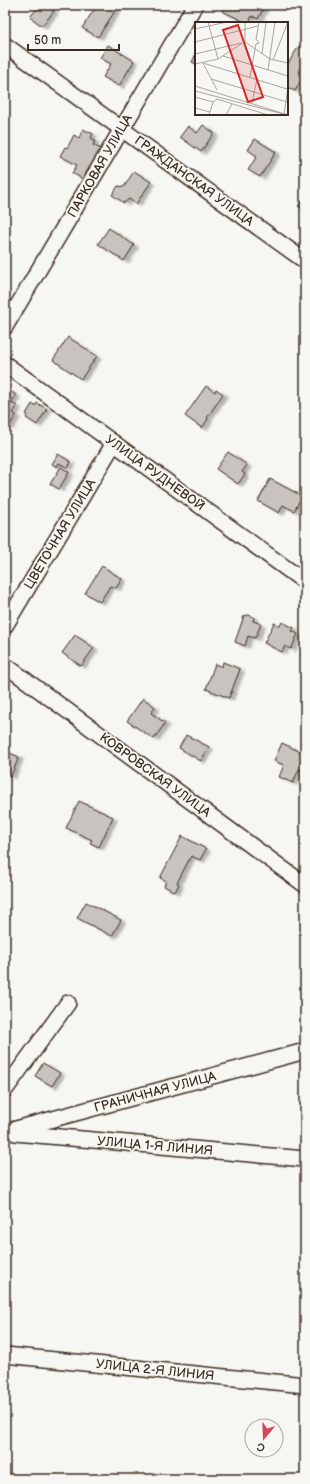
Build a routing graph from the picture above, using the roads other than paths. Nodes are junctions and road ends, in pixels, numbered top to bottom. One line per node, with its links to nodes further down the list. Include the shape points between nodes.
1 (195, 5): 3 (street, ПАРКОВАЯ УЛИЦА)
2 (5, 45): 3 (street, ГРАЖДАНСКАЯ УЛИЦА)
3 (122, 129): 4 (street, ГРАЖДАНСКАЯ УЛИЦА); 5 (street, ПАРКОВАЯ УЛИЦА)
4 (305, 260)
5 (5, 327)
6 (5, 364): 7 (street, УЛИЦА РУДНЕВОЙ)
7 (114, 443): 8 (street, УЛИЦА РУДНЕВОЙ); 9 (street, ЦВЕТОЧНАЯ УЛИЦА)
8 (305, 582)
9 (5, 626)
10 (5, 665): 11 (street, КОВРОВСКАЯ УЛИЦА)
11 (305, 885)
12 (68, 1003): 14 (street)
13 (305, 1051): 15 (street, ГРАНИЧНАЯ УЛИЦА)
14 (5, 1090)
15 (5, 1132): 16 (street, УЛИЦА 1-Я ЛИНИЯ)
16 (305, 1159)
17 (5, 1354): 18 (street, УЛИЦА 2-Я ЛИНИЯ)
18 (305, 1385)

